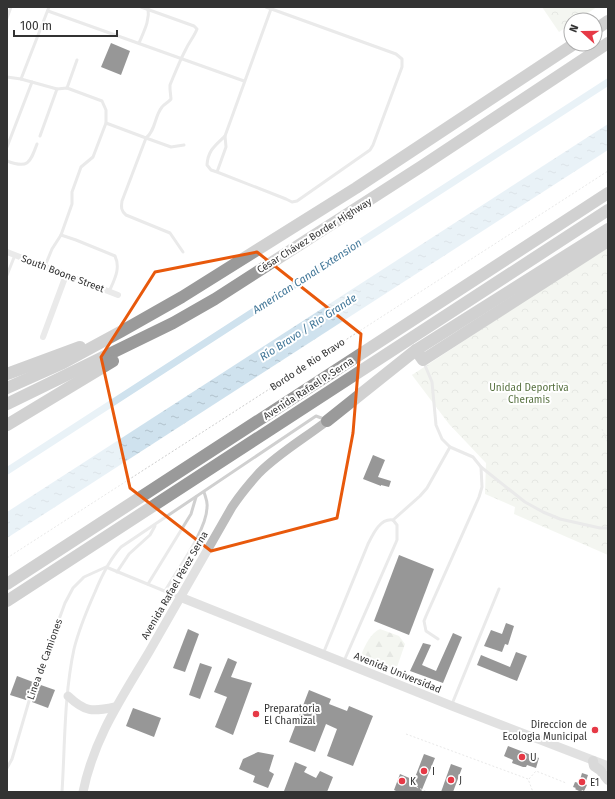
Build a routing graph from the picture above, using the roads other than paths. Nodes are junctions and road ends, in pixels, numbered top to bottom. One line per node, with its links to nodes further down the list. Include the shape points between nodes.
1 (11, 7): 7 (lane)
2 (141, 7): 4 (lane)
3 (266, 7): 6 (lane)
4 (148, 8): 8 (lane, via 148,19); 11 (lane, via 197,29)
5 (48, 9): 8 (lane); 14 (lane)
6 (271, 9): 15 (lane); 27 (lane, via 396,54 402,59 402,67 370,150 297,201 286,200)
7 (7, 18)
8 (139, 43): 11 (lane)
9 (608, 43): 41 (highway, César Chávez Border Highway, via 238,285)
10 (563, 51): 42 (highway, César Chávez Border Highway, via 349,192)
11 (181, 58): 15 (lane); 22 (lane, via 170,85 171,99 162,108 151,135)
12 (77, 60): 17 (lane)
13 (7, 77): 14 (lane)
14 (21, 79): 16 (lane)
15 (244, 81): 21 (lane)
16 (32, 82): 18 (lane); 25 (lane)
17 (67, 88): 18 (lane); 19 (lane, via 102,101 106,110)
18 (58, 89): 20 (lane)
19 (106, 123): 22 (lane); 31 (lane, via 93,157 81,167)
20 (40, 136)
21 (225, 136): 27 (lane, via 226,147); 27 (lane, via 214,145 207,159 207,165)
22 (146, 138): 24 (lane, via 171,147); 34 (lane, via 121,207 123,212 170,232)
23 (37, 144): 26 (lane, via 31,160 26,164 19,165)
24 (184, 145)
25 (7, 147)
26 (7, 161)
27 (217, 172)
28 (608, 193): 59 (highway, Avenida Rafael P. Serna)
29 (608, 210): 64 (highway, Avenida Rafael P. Serna)
30 (608, 228): 44 (highway)
31 (61, 235): 36 (lane); 39 (lane, via 115,256 118,262 117,272)
32 (608, 241): 44 (highway)
33 (7, 252): 35 (street, South Boone Street)
34 (183, 252)
35 (15, 255): 36 (street, South Boone Street); 37 (lane)
36 (44, 266): 38 (street, South Boone Street)
37 (7, 275)
38 (66, 275): 39 (street, South Boone Street); 43 (street)
39 (109, 292): 40 (street, South Boone Street)
40 (118, 295)
41 (173, 323): 47 (highway, César Chávez Border Highway); 49 (highway)
42 (122, 332): 45 (highway); 46 (highway, César Chávez Border Highway, via 63,363)
43 (42, 336)
44 (420, 355): 48 (highway); 50 (lane, via 432,382 436,424 442,439)
45 (7, 374)
46 (7, 388)
47 (7, 404)
48 (327, 421): 52 (lane, via 316,416); 63 (main road, Avenida Rafael Pérez Serna, via 276,459 247,486)
49 (7, 425)
50 (450, 447): 51 (lane, via 473,457); 54 (lane, via 424,492)
51 (481, 467): 56 (lane, via 525,502 543,512 560,519); 65 (lane, via 482,487 479,497 424,621 426,631)
52 (204, 492): 53 (lane); 62 (lane, via 208,506 198,536)
53 (196, 497): 55 (lane); 60 (lane, via 191,514)
54 (393, 520): 66 (lane, via 384,521 368,544); 67 (lane, via 397,525 397,540)
55 (155, 524): 57 (lane, via 120,547); 58 (lane, via 150,535 129,554)
56 (608, 528)
57 (106, 568): 58 (lane); 68 (lane, via 74,648); 73 (lane, Linea de Camiones, via 84,577 73,588 65,603)
58 (118, 572): 60 (lane)
59 (7, 584)
60 (148, 584): 62 (lane)
61 (499, 589): 69 (lane)
62 (165, 591): 63 (lane)
63 (180, 597): 66 (main road, Avenida Universidad); 70 (main road, Avenida Rafael Pérez Serna)
64 (7, 601)
65 (438, 640)
66 (323, 654): 67 (main road, Avenida Universidad)
67 (344, 663): 69 (main road, Avenida Universidad)
68 (68, 696): 70 (main road, via 77,704 93,711); 75 (lane)
69 (452, 706): 71 (main road, Avenida Universidad)
70 (115, 707): 76 (main road, Avenida Rafael Pérez Serna, via 94,752)
71 (593, 761): 72 (main road, Avenida Universidad); 74 (main road, via 594,766)
72 (608, 766)
73 (7, 768)
74 (608, 780)
75 (62, 792)
76 (83, 792)

